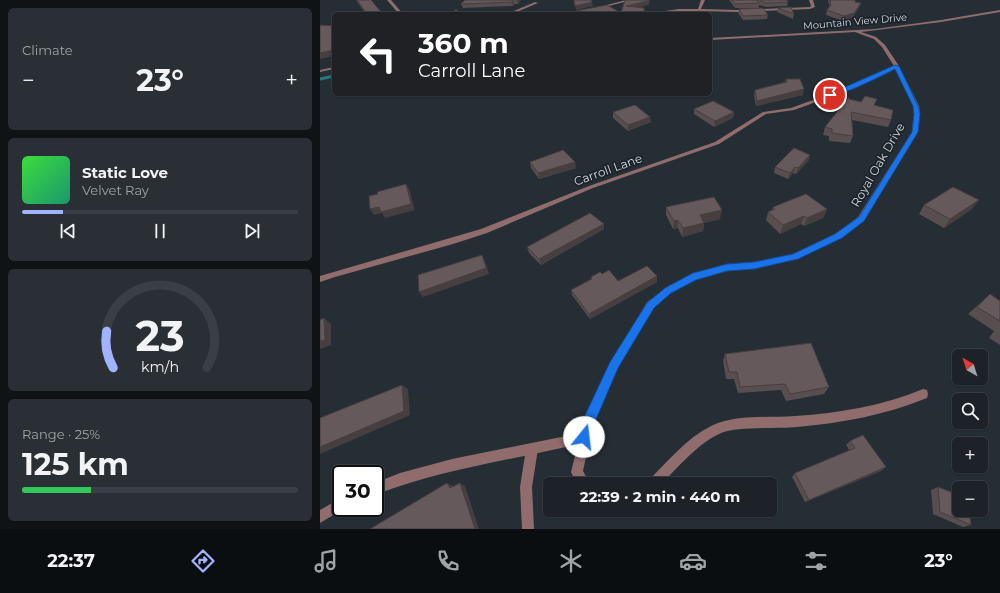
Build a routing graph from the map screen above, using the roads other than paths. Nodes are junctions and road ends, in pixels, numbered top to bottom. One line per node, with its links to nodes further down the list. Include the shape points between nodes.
1 (389, 0): 8 (street)
2 (630, 0): 10 (street)
3 (703, 0): 6 (street)
4 (812, 0): 6 (street, via 814,7 810,8 737,11)
5 (536, 3): 9 (street)
6 (699, 9): 11 (street); 12 (street)
7 (1000, 11): 13 (street, Mountain View Drive, via 886,29)
8 (399, 12)
9 (514, 12)
10 (578, 12)
11 (664, 12)
12 (698, 12)
13 (856, 31): 14 (street, Mountain View Drive); 15 (street, Royal Oak Drive, via 875,38 884,46)
14 (712, 39)
15 (897, 66): 18 (street, Carroll Lane, via 856,86 792,109 765,113 717,143 591,187 484,231); 20 (street, Royal Oak Drive, via 916,106 915,132 861,219 838,236 795,256 693,277 668,291 650,306 614,365)
16 (332, 68): 17 (street)
17 (320, 71)
18 (320, 279)
19 (922, 394): 23 (street, via 904,403 867,413 821,420 723,426 703,437)
20 (584, 437): 21 (street); 22 (street, Royal Oak Drive, via 576,472)
21 (532, 449): 24 (street, via 436,467); 27 (street, via 526,487)
22 (579, 477)
23 (660, 477)
24 (384, 485)
25 (332, 510): 26 (street)
26 (320, 517)
27 (528, 529)

